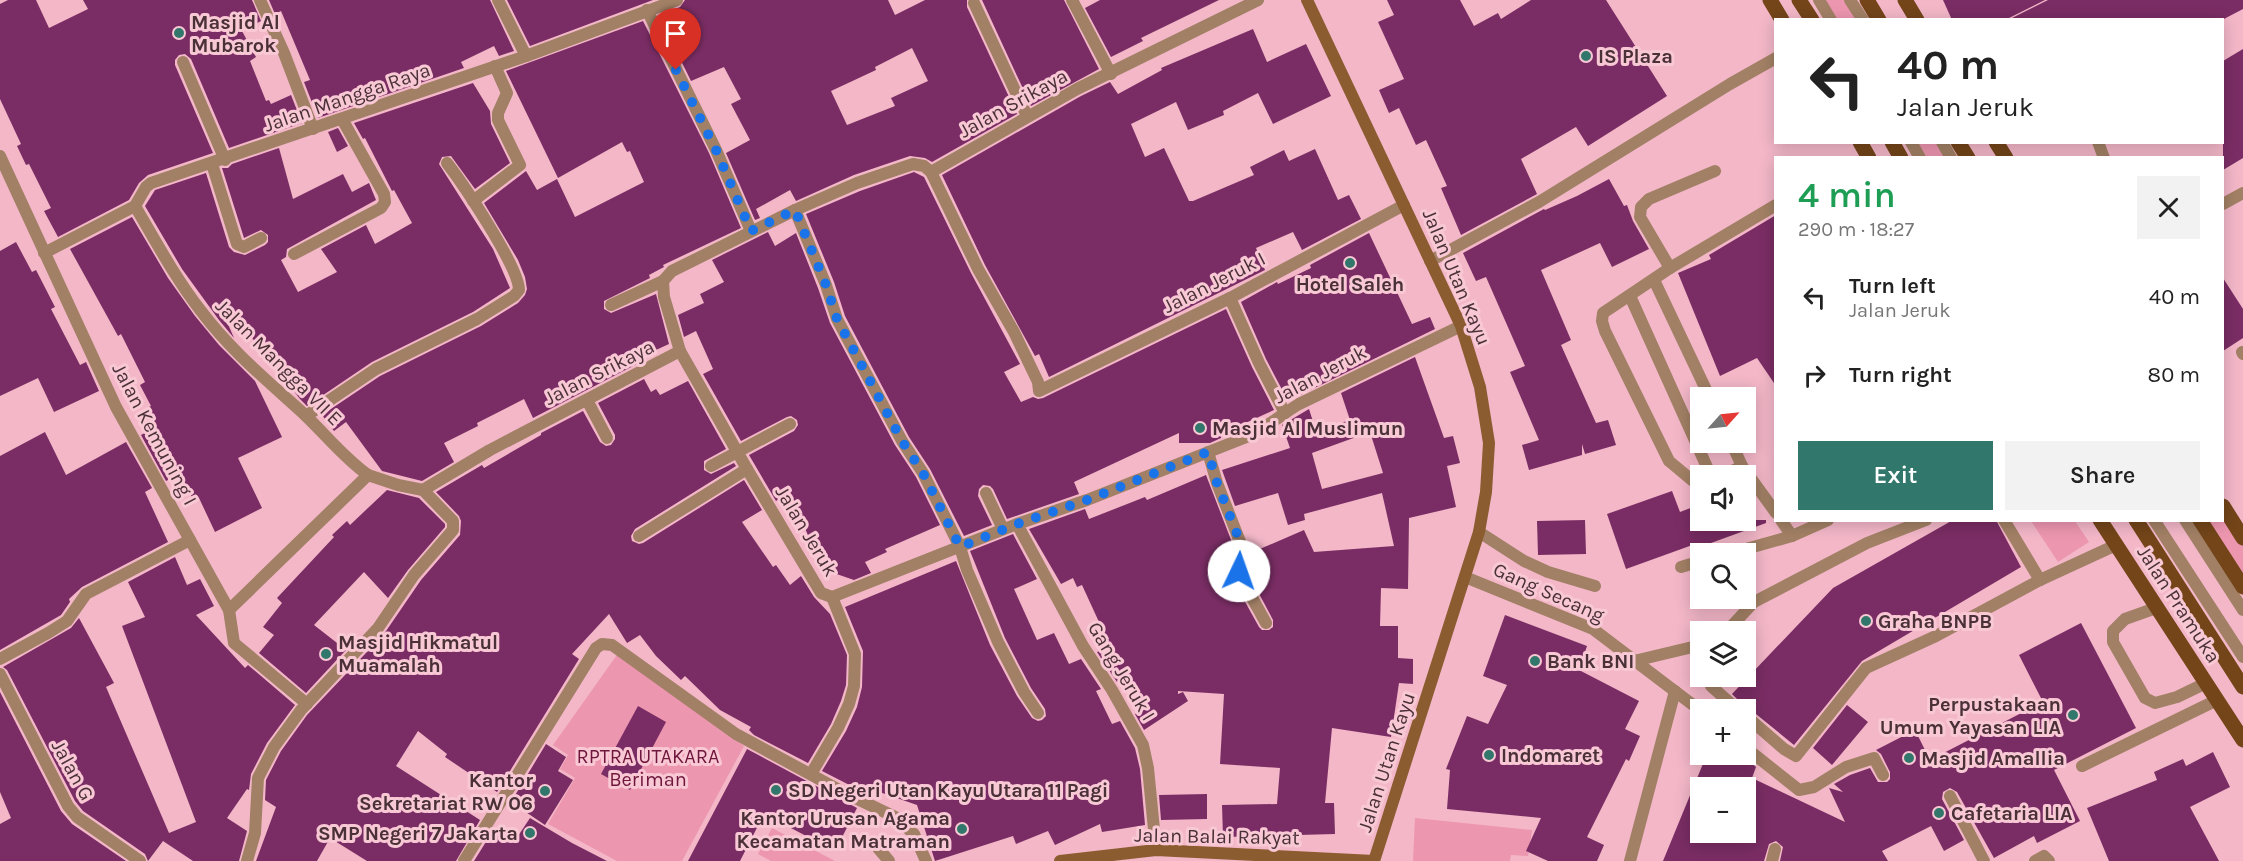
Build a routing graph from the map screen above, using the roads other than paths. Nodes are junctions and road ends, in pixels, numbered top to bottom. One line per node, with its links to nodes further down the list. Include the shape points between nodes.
1 (260, 0): 28 (street)
2 (498, 0): 21 (street)
3 (1072, 0): 25 (street)
4 (1258, 0): 25 (street, Jalan Srikaya)
5 (1307, 0): 38 (street, Jalan Utan Kayu)
6 (1770, 0): 15 (main road)
7 (1799, 0): 16 (main road)
8 (1819, 0): 17 (street)
9 (1850, 0): 18 (street)
10 (1867, 0): 19 (main road)
11 (1905, 0): 20 (main road)
12 (671, 1): 14 (street, Jalan Mangga Raya)
13 (974, 3): 26 (street)
14 (647, 10): 21 (street, Jalan Mangga Raya); 42 (street)
15 (1781, 18)
16 (1811, 18)
17 (1830, 18)
18 (1862, 18)
19 (1878, 18)
20 (1916, 18)
21 (526, 56): 24 (street, Jalan Mangga Raya)
22 (1774, 59): 46 (street, via 1539,202)
23 (183, 62): 30 (street)
24 (495, 66): 27 (street, Jalan Mangga Raya); 36 (street, via 507,93 498,120 520,165)
25 (1111, 74): 26 (street, Jalan Srikaya)
26 (1027, 116): 34 (street, Jalan Srikaya)
27 (342, 118): 28 (street, Jalan Mangga Raya); 45 (street, via 385,202 381,208)
28 (313, 129): 30 (street, Jalan Mangga Raya)
29 (0, 156): 44 (street, Jalan Kemuning I)
30 (225, 160): 32 (street, Jalan Mangga Raya)
31 (447, 163): 36 (street)
32 (212, 164): 39 (street, Jalan Mangga Raya, via 151,183); 43 (street, via 237,244 244,247)
33 (1715, 171): 47 (street, via 1641,207 1640,217)
34 (931, 172): 41 (street, via 913,164); 51 (street, Jalan Jeruk I, via 1014,332 1039,391)
35 (2243, 194): 37 (street)
36 (473, 201): 58 (street, via 514,273 519,290 477,319 376,369)
37 (2224, 204)
38 (1404, 205): 46 (street, Jalan Utan Kayu); 51 (street, Jalan Jeruk I)
39 (135, 206): 44 (street, Jalan Mangga Raya); 58 (street, Jalan Mangga VII E, via 202,313 233,349)
40 (1774, 206): 47 (street)
41 (795, 210): 42 (street); 91 (street, via 837,319)
42 (751, 231): 49 (street, via 672,271)
43 (261, 238)
44 (44, 253): 88 (street, Jalan Kemuning I, via 116,407)
45 (294, 254)
46 (1430, 261): 53 (street, Jalan Utan Kayu)
47 (1670, 268): 48 (street)
48 (1654, 280): 50 (street); 55 (street)
49 (663, 281): 52 (street); 54 (street, Jalan Srikaya, via 664,297)
50 (1630, 296): 63 (street); 67 (street, via 1603,313 1605,331 1670,461)
51 (1230, 298): 57 (street)
52 (611, 305)
53 (1461, 326): 57 (street, Jalan Jeruk); 84 (street, Jalan Utan Kayu, via 1480,387 1489,443)
54 (681, 351): 56 (street, Jalan Srikaya); 61 (street, Jalan Jeruk)
55 (1705, 387)
56 (586, 400): 60 (street); 69 (street, Jalan Srikaya)
57 (1285, 413): 62 (street, Jalan Jeruk, via 1249,436)
58 (306, 416): 66 (street, Jalan Mangga VII E)
59 (790, 424): 61 (street)
60 (607, 438)
61 (738, 452): 64 (street); 65 (street, Jalan Jeruk)
62 (1208, 452): 82 (street, Jalan Jeruk); 103 (street, via 1246,557 1240,576)
63 (1706, 465)
64 (711, 466)
65 (747, 469): 85 (street); 98 (street, Jalan Jeruk, via 821,593)
66 (368, 475): 69 (street); 100 (street)
67 (1690, 478)
68 (1756, 485): 72 (street)
69 (423, 490): 116 (street, via 453,521 453,530 414,575 378,628)
70 (986, 493): 83 (street)
71 (2224, 508): 87 (main road)
72 (1774, 510)
73 (1782, 522): 86 (street)
74 (1824, 522): 86 (street)
75 (1921, 522): 102 (street, via 1867,543 1754,602)
76 (2005, 522): 95 (street)
77 (2101, 522): 89 (main road, Jalan Pramuka)
78 (2137, 522): 111 (main road, Jalan Pramuka)
79 (2155, 522): 105 (street)
80 (2186, 522): 101 (street)
81 (2201, 522): 97 (main road)
82 (1017, 524): 83 (street, Jalan Jeruk); 126 (street, Gang Jeruk I, via 1083,646 1143,745)
83 (1003, 529): 91 (street, Jalan Jeruk)
84 (1479, 532): 94 (street, Jalan Utan Kayu); 96 (street, via 1524,561)
85 (639, 536)
86 (1792, 536): 90 (street)
87 (2243, 538)
88 (190, 540): 100 (street, Jalan Kemuning I); 106 (street, via 86,594 67,621)
89 (2116, 545): 95 (street); 99 (main road, Jalan Pramuka)
90 (1756, 546)
91 (960, 547): 98 (street, Jalan Jeruk); 117 (street, via 998,642)
92 (1690, 564): 93 (street)
93 (1681, 567)
94 (1465, 577): 107 (street, Gang Secang, via 1593,629); 133 (street, Jalan Utan Kayu)
95 (2040, 580): 118 (street, via 1936,636 1866,668 1796,756)
96 (1595, 586)
97 (2243, 587)
98 (832, 597): 122 (street, via 855,654 854,686 838,728)
99 (2156, 608): 109 (main road, Jalan Pramuka); 109 (street, via 2125,619 2113,631 2113,642 2145,698 2155,703)
100 (229, 610): 116 (street, Jalan Kemuning I, via 234,643)
101 (2243, 610)
102 (1736, 621)
103 (1266, 623)
104 (1690, 648): 107 (street)
105 (2243, 657)
106 (0, 659)
107 (1634, 661): 112 (street, Gang Secang)
108 (0, 674): 127 (street, Jalan G, via 68,806 77,817)
109 (2206, 683): 114 (main road, Jalan Pramuka)
110 (1712, 687): 113 (street)
111 (2243, 687)
112 (1675, 691): 115 (street, Gang Secang); 134 (street)
113 (1726, 699)
114 (2217, 700): 119 (main road, Jalan Pramuka); 121 (street)
115 (1690, 703)
116 (307, 704): 128 (street, via 274,747 258,778 255,833)
117 (1038, 713)
118 (1756, 725)
119 (2243, 740)
120 (1756, 756): 123 (street, via 1799,790 1814,787 1846,767 1874,758)
121 (2082, 766)
122 (811, 774): 129 (street, via 736,734 612,645 602,644); 131 (street, via 896,817 914,834)
123 (1883, 775)
124 (1950, 796): 135 (street)
125 (878, 848): 130 (street)
126 (1156, 850): 132 (street, Jalan Balai Rakyat); 133 (street, Jalan Balai Rakyat)
127 (140, 861)
128 (247, 861)
129 (464, 861)
130 (889, 861)
131 (926, 861)
132 (1060, 861)
133 (1374, 861)
134 (1630, 861)
135 (1984, 861)
136 (2036, 861): 137 (street, via 2044,856)
137 (2049, 861)

